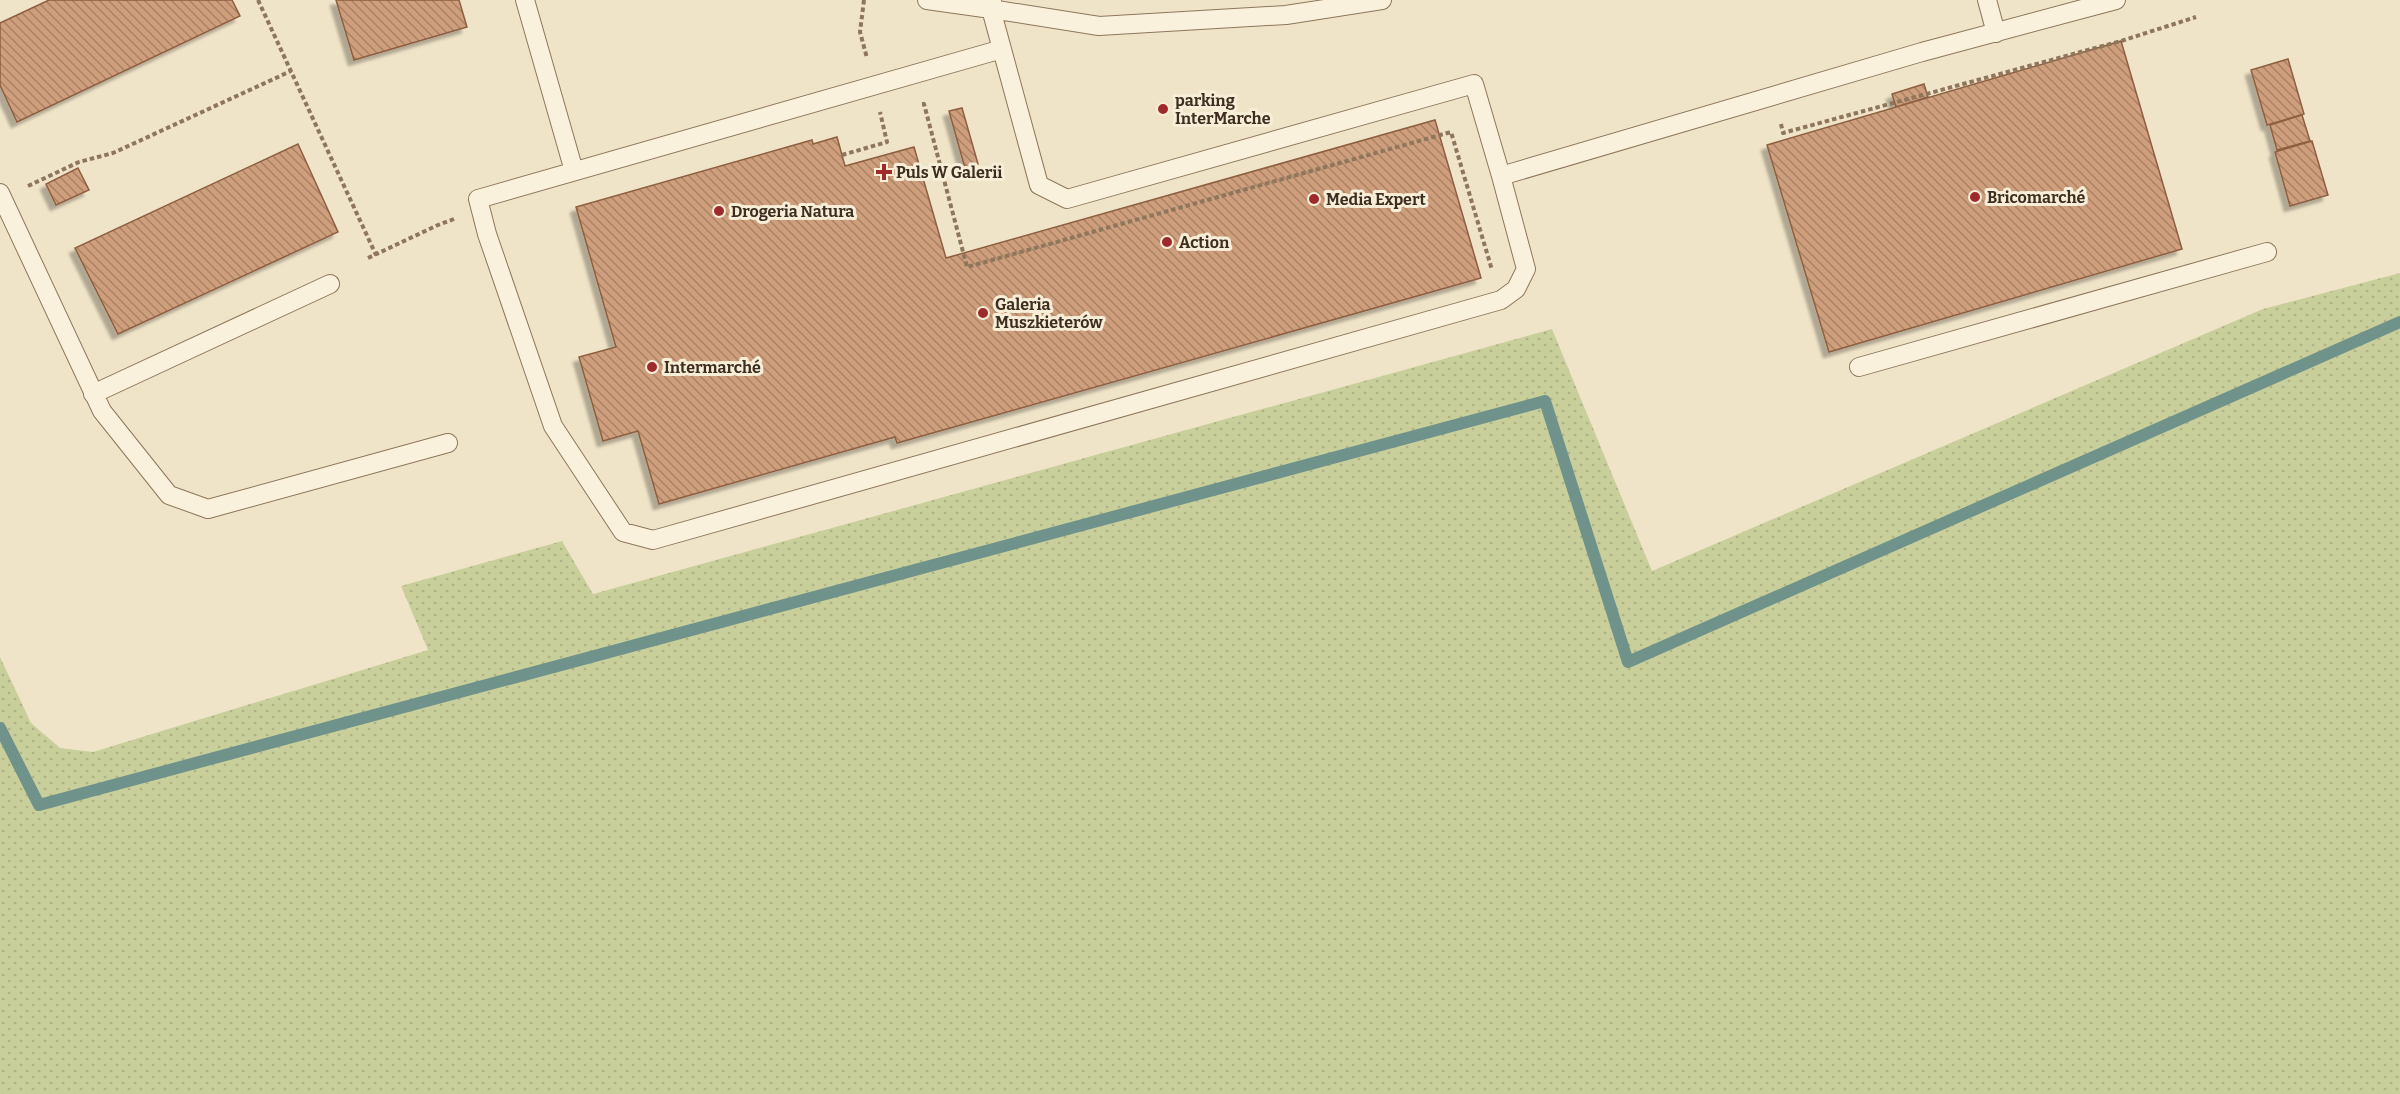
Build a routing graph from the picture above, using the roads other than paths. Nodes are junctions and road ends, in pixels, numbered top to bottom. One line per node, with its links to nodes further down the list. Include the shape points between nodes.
1 (525, 0): 9 (lane)
2 (927, 0): 6 (lane)
3 (1382, 0): 6 (lane, via 1286,15 1099,26)
4 (1987, 0): 7 (lane)
5 (2116, 0): 7 (lane)
6 (992, 5): 8 (lane)
7 (1996, 33): 10 (lane)
8 (1002, 49): 9 (lane); 10 (lane, via 1039,185 1067,199 1474,84)
9 (574, 171): 10 (lane, via 478,199 552,426 623,531 653,540 1501,300 1516,289 1526,269)
10 (1501, 176)
11 (2, 196): 15 (lane)
12 (2267, 252): 14 (lane)
13 (330, 284): 15 (lane)
14 (1858, 368)
15 (93, 394): 16 (lane, via 102,411 169,495 208,509)
16 (448, 443)

